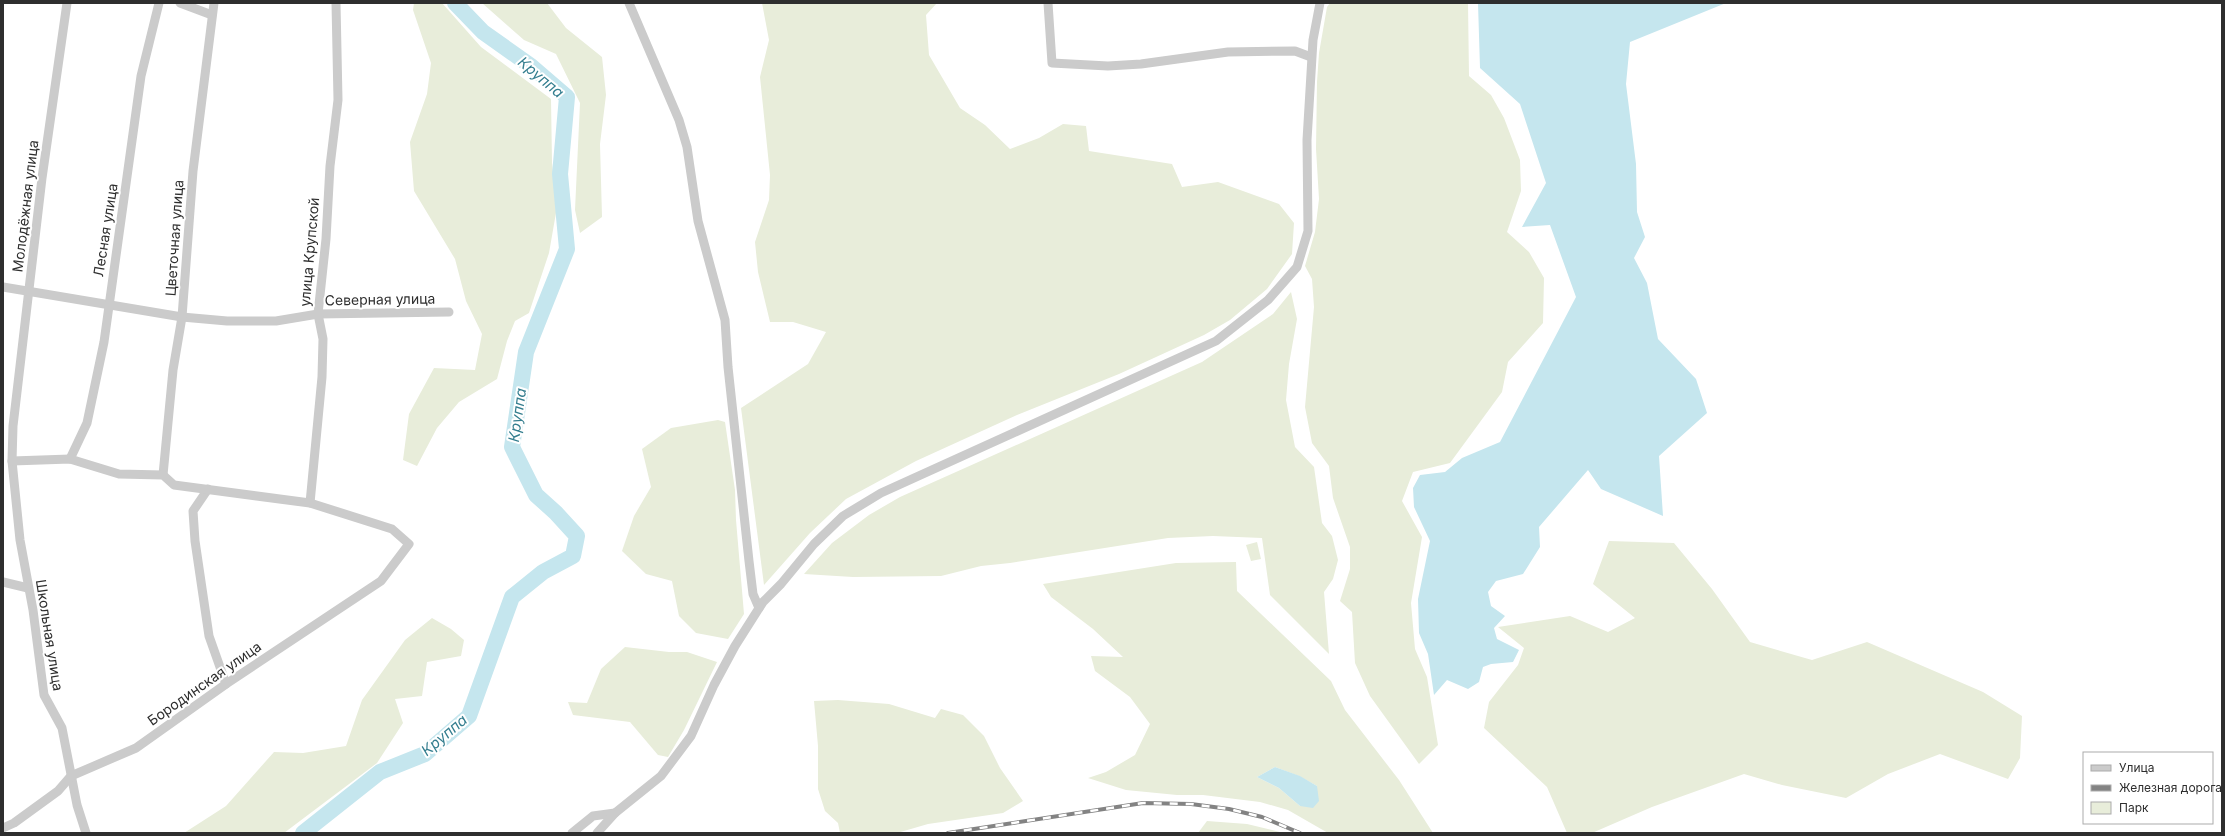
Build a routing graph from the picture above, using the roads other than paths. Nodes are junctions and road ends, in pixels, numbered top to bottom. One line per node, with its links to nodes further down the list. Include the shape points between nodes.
1 (67, 3): 12 (street, Молодёжная улица)
2 (159, 3): 13 (street, Лесная улица, via 141,76)
3 (180, 3): 9 (street)
4 (214, 3): 9 (street, Цветочная улица)
5 (336, 3): 15 (street, улица Крупской, via 338,100)
6 (629, 3): 26 (street, via 680,120 687,147 698,222 726,320 728,367 749,561 753,594)
7 (1048, 3): 10 (street, via 1052,64 1115,65 1228,52 1295,51)
8 (1320, 3): 10 (street)
9 (212, 15): 16 (street, Цветочная улица, via 193,171)
10 (1312, 58): 26 (street, via 1307,140 1308,231 1297,267 1268,300 1216,341 881,493 843,516 814,544)
11 (3, 287): 12 (street, Северная улица)
12 (28, 292): 13 (street, Северная улица); 17 (street, Молодёжная улица)
13 (108, 304): 16 (street, Северная улица); 19 (street, Лесная улица, via 104,342 87,423)
14 (450, 312): 15 (street, Северная улица)
15 (318, 314): 16 (street, Северная улица, via 276,321 227,321); 23 (street, улица Крупской, via 323,338 322,378)
16 (182, 317): 21 (street, Цветочная улица, via 173,370)
17 (13, 426): 18 (street); 20 (street, Молодёжная улица)
18 (3, 427)
19 (70, 459): 20 (street); 21 (street, via 119,474)
20 (12, 461): 25 (street, Школьная улица)
21 (163, 475): 22 (street, via 174,485)
22 (208, 489): 23 (street); 27 (street, via 193,511 195,541 209,636)
23 (310, 503): 27 (street, Бородинская улица, via 392,529 409,544 381,581)
24 (3, 582): 25 (street)
25 (28, 588): 28 (street, Школьная улица, via 44,696 62,728)
26 (759, 608): 29 (street, via 714,686 691,736 661,776)
27 (226, 684): 28 (street, Бородинская улица, via 136,748)
28 (71, 776): 30 (street, Бородинская улица, via 58,791); 31 (street, Школьная улица)
29 (615, 813): 32 (street, via 593,816); 33 (street)
30 (3, 828)
31 (86, 833)
32 (572, 833)
33 (596, 833)

